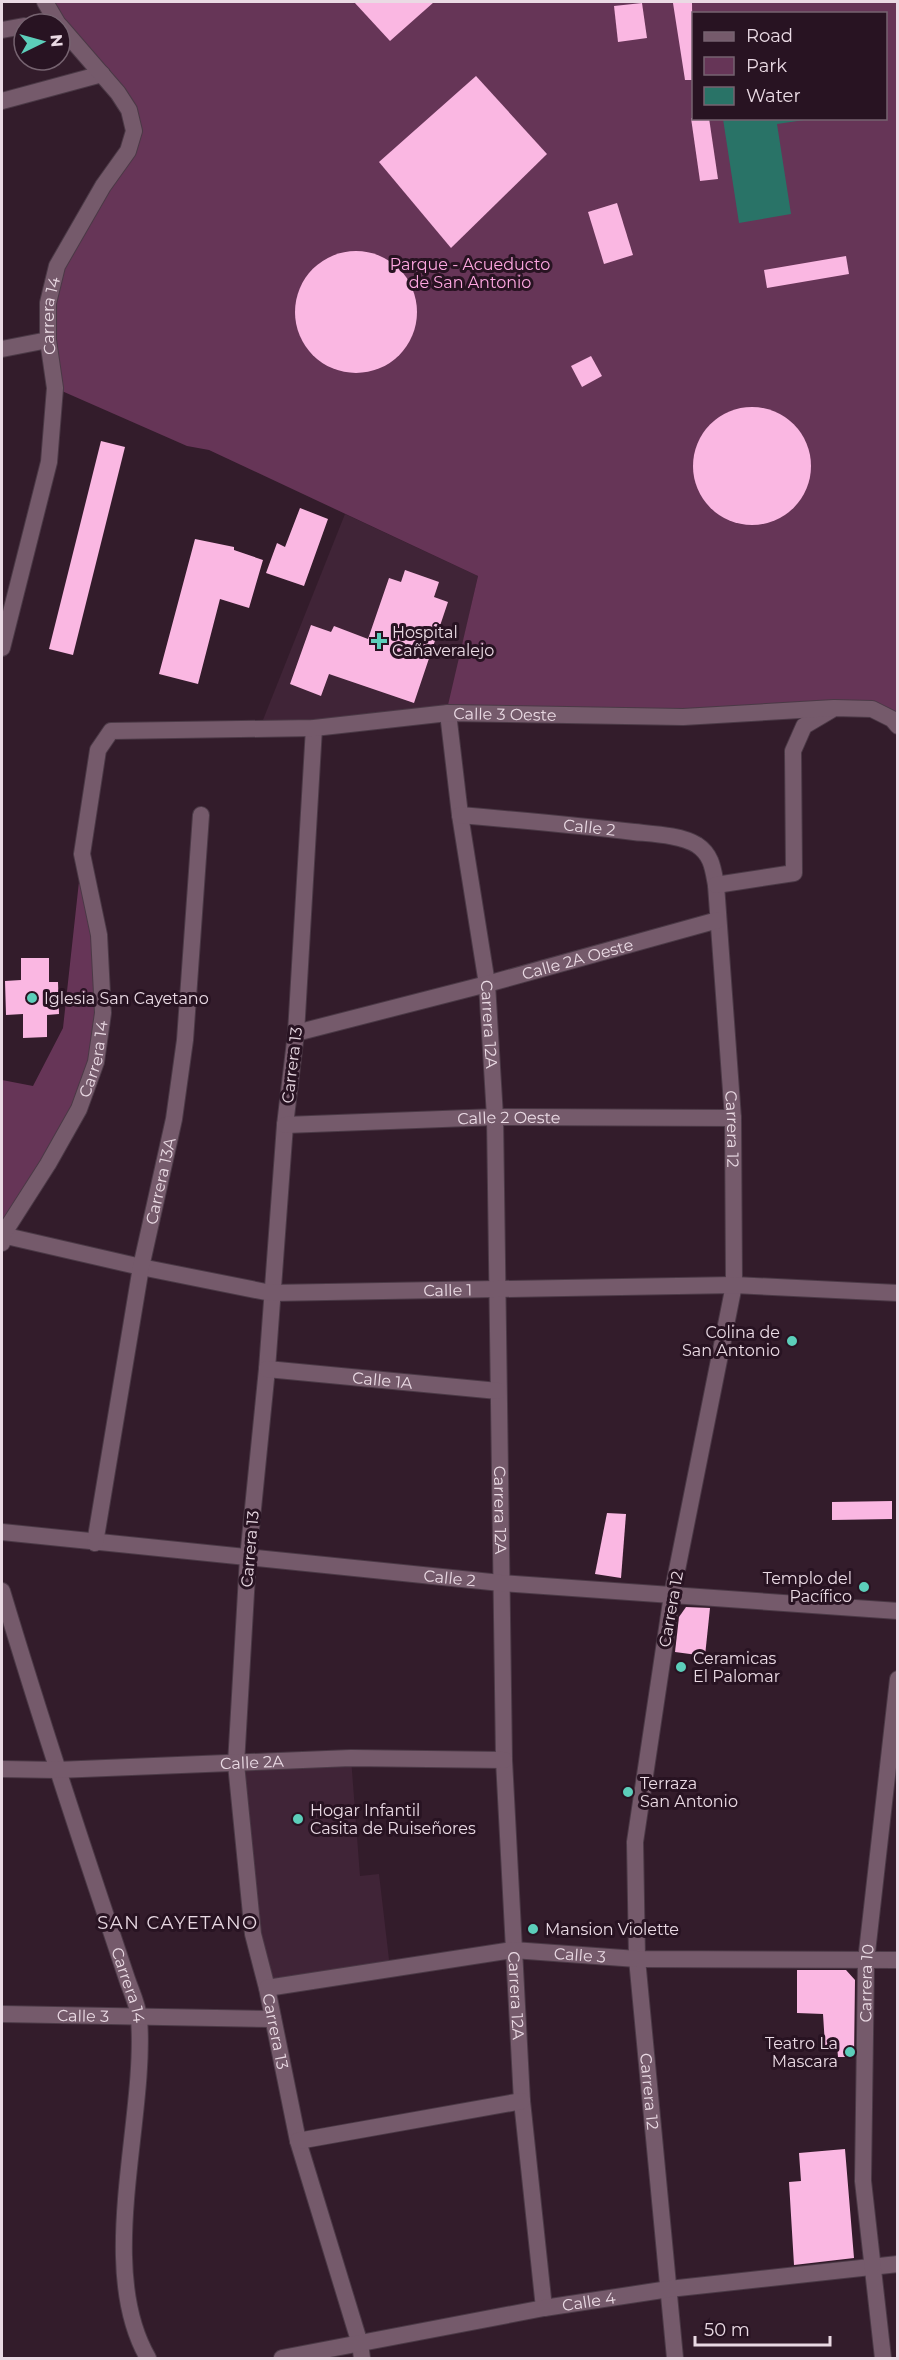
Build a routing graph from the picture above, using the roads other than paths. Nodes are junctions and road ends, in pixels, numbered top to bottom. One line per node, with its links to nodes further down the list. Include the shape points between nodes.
1 (72, 40): 2 (street, Carrera 14)
2 (102, 74): 3 (street); 4 (street, Carrera 14, via 129,110 134,131 128,152 103,186 57,266 48,303)
3 (2, 101)
4 (48, 339): 5 (street); 6 (street, Carrera 14, via 55,388 49,462)
5 (2, 349)
6 (2, 648)
7 (834, 708): 8 (street, Calle 3 Oeste, via 683,717); 9 (street, Calle 3 Oeste, via 872,709); 15 (street, via 804,726 793,751 794,873)
8 (448, 714): 10 (street, Calle 3 Oeste); 12 (street, Carrera 12A)
9 (895, 722)
10 (315, 728): 13 (street, Calle 3 Oeste, via 117,729 106,735 98,750); 18 (street, Carrera 13)
11 (201, 815): 23 (street, Carrera 13A, via 185,1040 174,1119)
12 (460, 815): 14 (street, Calle 2, via 663,836 695,844); 17 (street, Carrera 12A)
13 (82, 854): 22 (street, Carrera 14, via 99,935 103,1013 96,1062 79,1109)
14 (711, 862): 15 (street, Carrera 12)
15 (716, 885): 16 (street, Carrera 12)
16 (718, 920): 17 (street, Calle 2A Oeste); 20 (street, Carrera 12)
17 (487, 984): 18 (street, Calle 2A Oeste); 19 (street, Carrera 12A)
18 (296, 1033): 21 (street, Carrera 13)
19 (495, 1117): 20 (street, Calle 2 Oeste); 21 (street, Calle 2 Oeste); 25 (street, Carrera 12A)
20 (733, 1118): 24 (street, Carrera 12)
21 (285, 1125): 26 (street, Carrera 13)
22 (2, 1238): 23 (street, Calle 1)
23 (141, 1267): 26 (street, Calle 1); 31 (street, Carrera 13A)
24 (734, 1285): 25 (street, Calle 1); 27 (street, Calle 1); 35 (street, Carrera 12)
25 (496, 1288): 26 (street, Calle 1); 29 (street, Carrera 12A)
26 (271, 1293): 28 (street, Carrera 13)
27 (897, 1293)
28 (267, 1369): 29 (street, Calle 1A); 32 (street, Carrera 13)
29 (498, 1391): 33 (street, Carrera 12A)
30 (2, 1532): 31 (street, Calle 2)
31 (95, 1543): 32 (street, Calle 2)
32 (248, 1558): 33 (street, Calle 2); 39 (street, Carrera 13)
33 (501, 1583): 35 (street, Calle 2); 38 (street, Carrera 12A)
34 (2, 1591): 41 (street, Carrera 14)
35 (672, 1595): 36 (street, Calle 2); 43 (street, Carrera 12, via 635,1842)
36 (897, 1611)
37 (897, 1679): 45 (street, Carrera 10)
38 (504, 1760): 39 (street, Calle 2A, via 351,1758); 42 (street, Carrera 12A)
39 (236, 1764): 41 (street, Calle 2A); 46 (street, Carrera 13, via 253,1934)
40 (2, 1769): 41 (street, Calle 2A)
41 (57, 1770): 48 (street, Carrera 14)
42 (513, 1950): 43 (street, Calle 3); 46 (street, Calle 3); 50 (street, Carrera 12A)
43 (637, 1959): 45 (street, Calle 3); 54 (street, Carrera 12)
44 (897, 1960): 45 (street, Calle 3)
45 (866, 1961): 53 (street, Carrera 10, via 863,2181)
46 (267, 1988): 49 (street, Carrera 13)
47 (2, 2014): 48 (street, Calle 3)
48 (139, 2016): 49 (street, Calle 3); 57 (street, Carrera 14, via 126,2242 130,2309)
49 (273, 2019): 51 (street, Carrera 13)
50 (522, 2101): 51 (street); 55 (street, Carrera 12A)
51 (298, 2141): 56 (street, Carrera 13)
52 (897, 2264): 53 (street, Calle 4)
53 (871, 2268): 54 (street, Calle 4); 60 (street, Carrera 10)
54 (669, 2289): 55 (street, Calle 4); 59 (street, Carrera 12)
55 (544, 2308): 56 (street, Calle 4)
56 (361, 2351): 58 (street, Calle 4)
57 (148, 2358)
58 (282, 2358)
59 (675, 2358)
60 (883, 2358)

